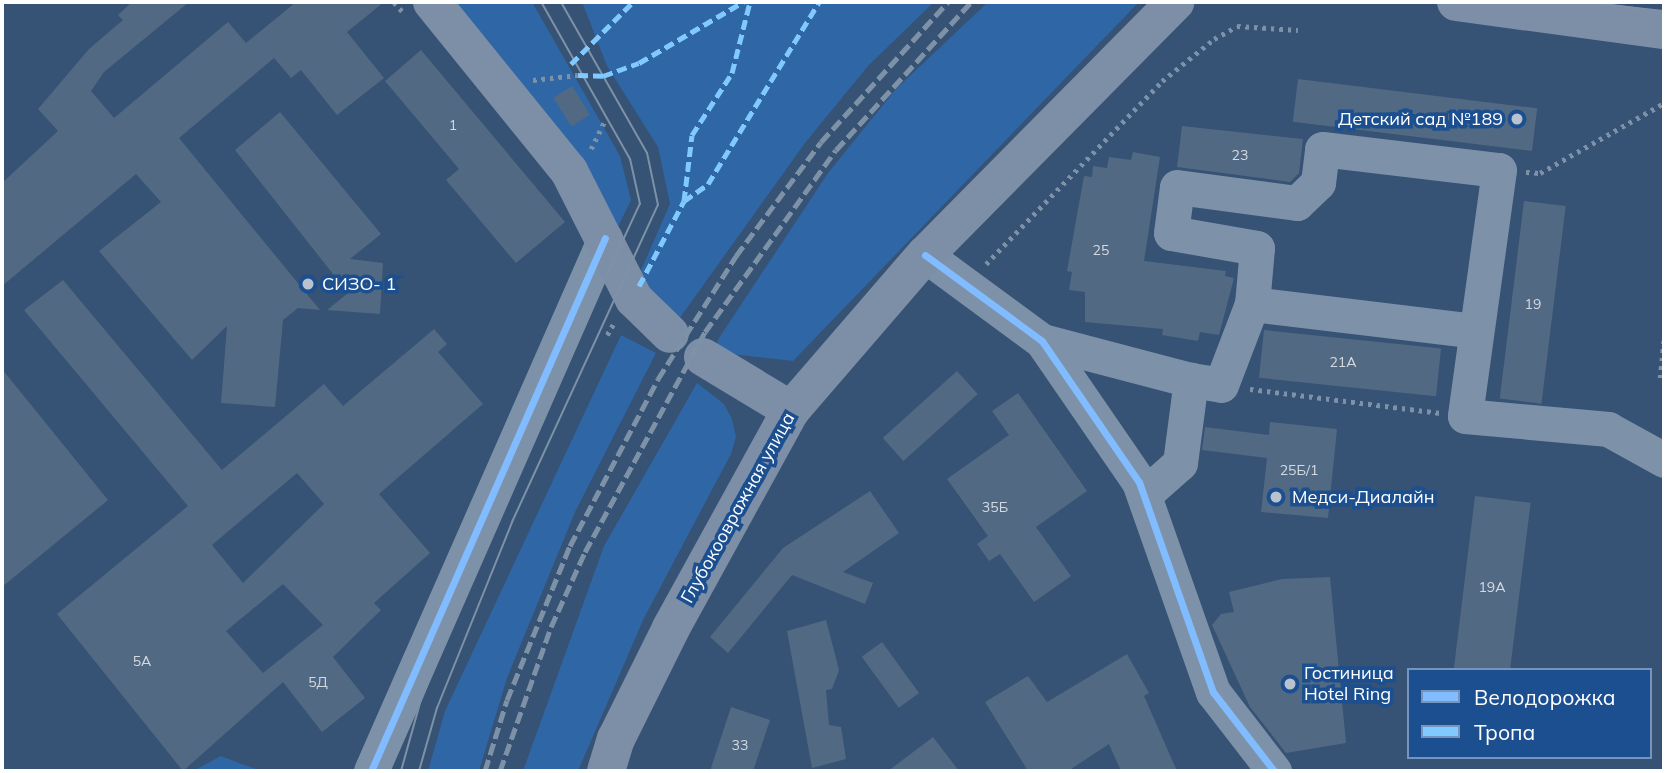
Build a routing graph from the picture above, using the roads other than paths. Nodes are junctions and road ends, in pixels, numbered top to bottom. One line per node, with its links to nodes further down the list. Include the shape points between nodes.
1 (432, 2): 6 (main road, via 569,171)
2 (1175, 2): 8 (main road, Глубокоовражная улица)
3 (1456, 2): 4 (main road)
4 (1664, 30)
5 (1247, 196): 7 (street); 7 (street, via 1177,187 1171,233); 10 (street, via 1297,203 1318,183 1322,149 1499,170)
6 (605, 239): 11 (main road, via 634,299); 18 (street)
7 (1239, 245): 9 (street, via 1257,248)
8 (925, 255): 12 (street); 15 (main road, Глубокоовражная улица)
9 (1252, 304): 10 (street); 14 (street)
10 (1476, 331): 16 (street, via 1465,416 1608,429)
11 (670, 334)
12 (1042, 341): 14 (street); 17 (street)
13 (703, 357): 15 (main road)
14 (1206, 383): 17 (street, via 1180,463)
15 (792, 410): 19 (main road, Глубокоовражная улица, via 671,628 616,739)
16 (1664, 460)
17 (1144, 495): 20 (street, via 1213,692)
18 (371, 771)
19 (606, 771)
20 (1274, 771)

